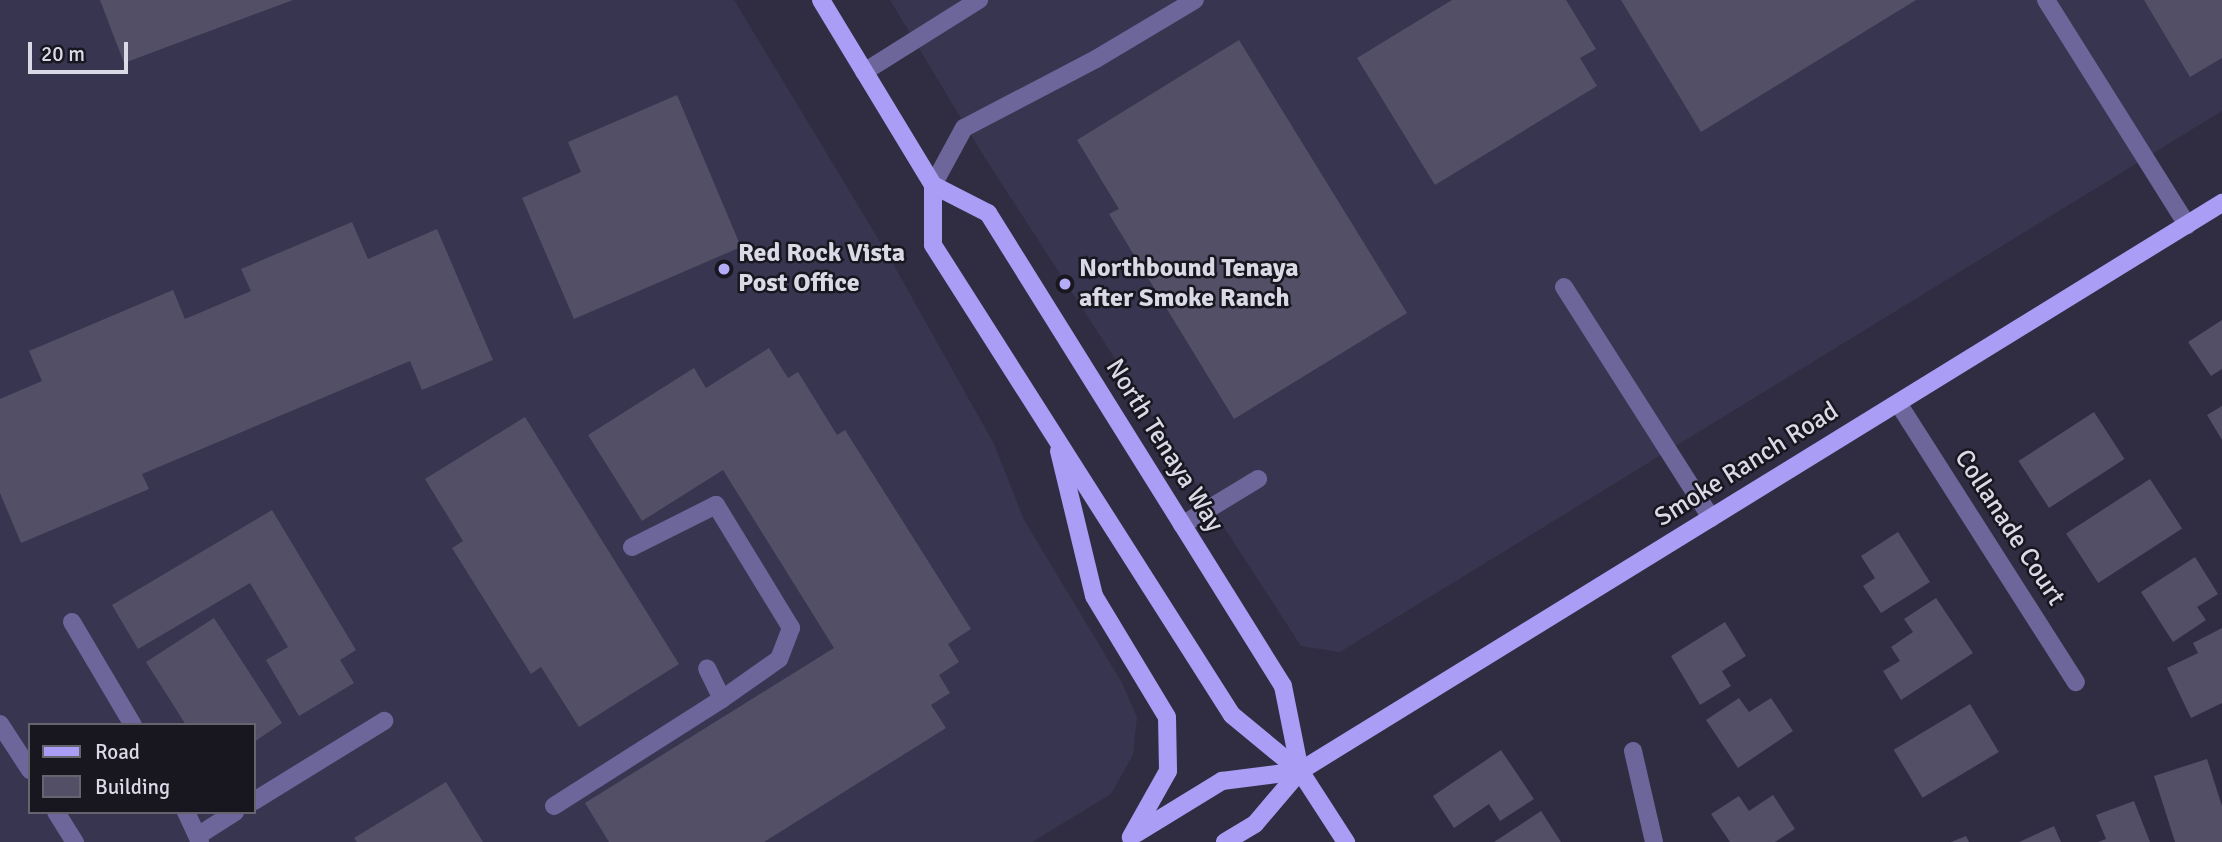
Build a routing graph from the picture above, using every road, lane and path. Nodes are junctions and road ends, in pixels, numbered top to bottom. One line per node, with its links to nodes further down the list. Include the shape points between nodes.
1 (821, 0): 5 (main road)
2 (979, 0): 5 (street)
3 (1195, 0): 6 (street, via 964,128)
4 (2046, 0): 8 (street)
5 (864, 72): 6 (main road)
6 (933, 185): 11 (main road, North Tenaya Way, via 933,245); 14 (main road, North Tenaya Way, via 988,213)
7 (2222, 203): 8 (main road, Smoke Ranch Road)
8 (2187, 225): 10 (main road, Smoke Ranch Road)
9 (1564, 287): 13 (street)
10 (1898, 403): 13 (main road, Smoke Ranch Road); 18 (street, Collanade Court)
11 (1055, 438): 25 (main road, North Tenaya Way, via 1232,715); 32 (main road, via 1094,596 1167,718 1171,744 1168,771)
12 (1258, 479): 14 (street)
13 (1711, 518): 25 (main road, Smoke Ranch Road)
14 (1182, 525): 25 (main road, North Tenaya Way, via 1283,687)
15 (632, 547): 19 (street, via 716,505 791,628 779,659)
16 (72, 622): 21 (street)
17 (707, 668): 19 (street)
18 (2076, 682)
19 (722, 699): 27 (street)
20 (384, 721): 26 (street)
21 (132, 723)
22 (0, 724): 24 (street)
23 (1633, 751): 36 (street)
24 (28, 767)
25 (1300, 771): 32 (main road, Smoke Ranch Road, via 1222,781); 34 (main road, Smoke Ranch Road, via 1255,824); 35 (main road, North Tenaya Way)
26 (256, 800)
27 (554, 806)
28 (57, 814): 33 (street)
29 (187, 814): 31 (street)
30 (232, 814): 31 (street)
31 (200, 838)
32 (1127, 839)
33 (75, 842)
34 (1225, 842)
35 (1346, 842)
36 (1654, 842)

